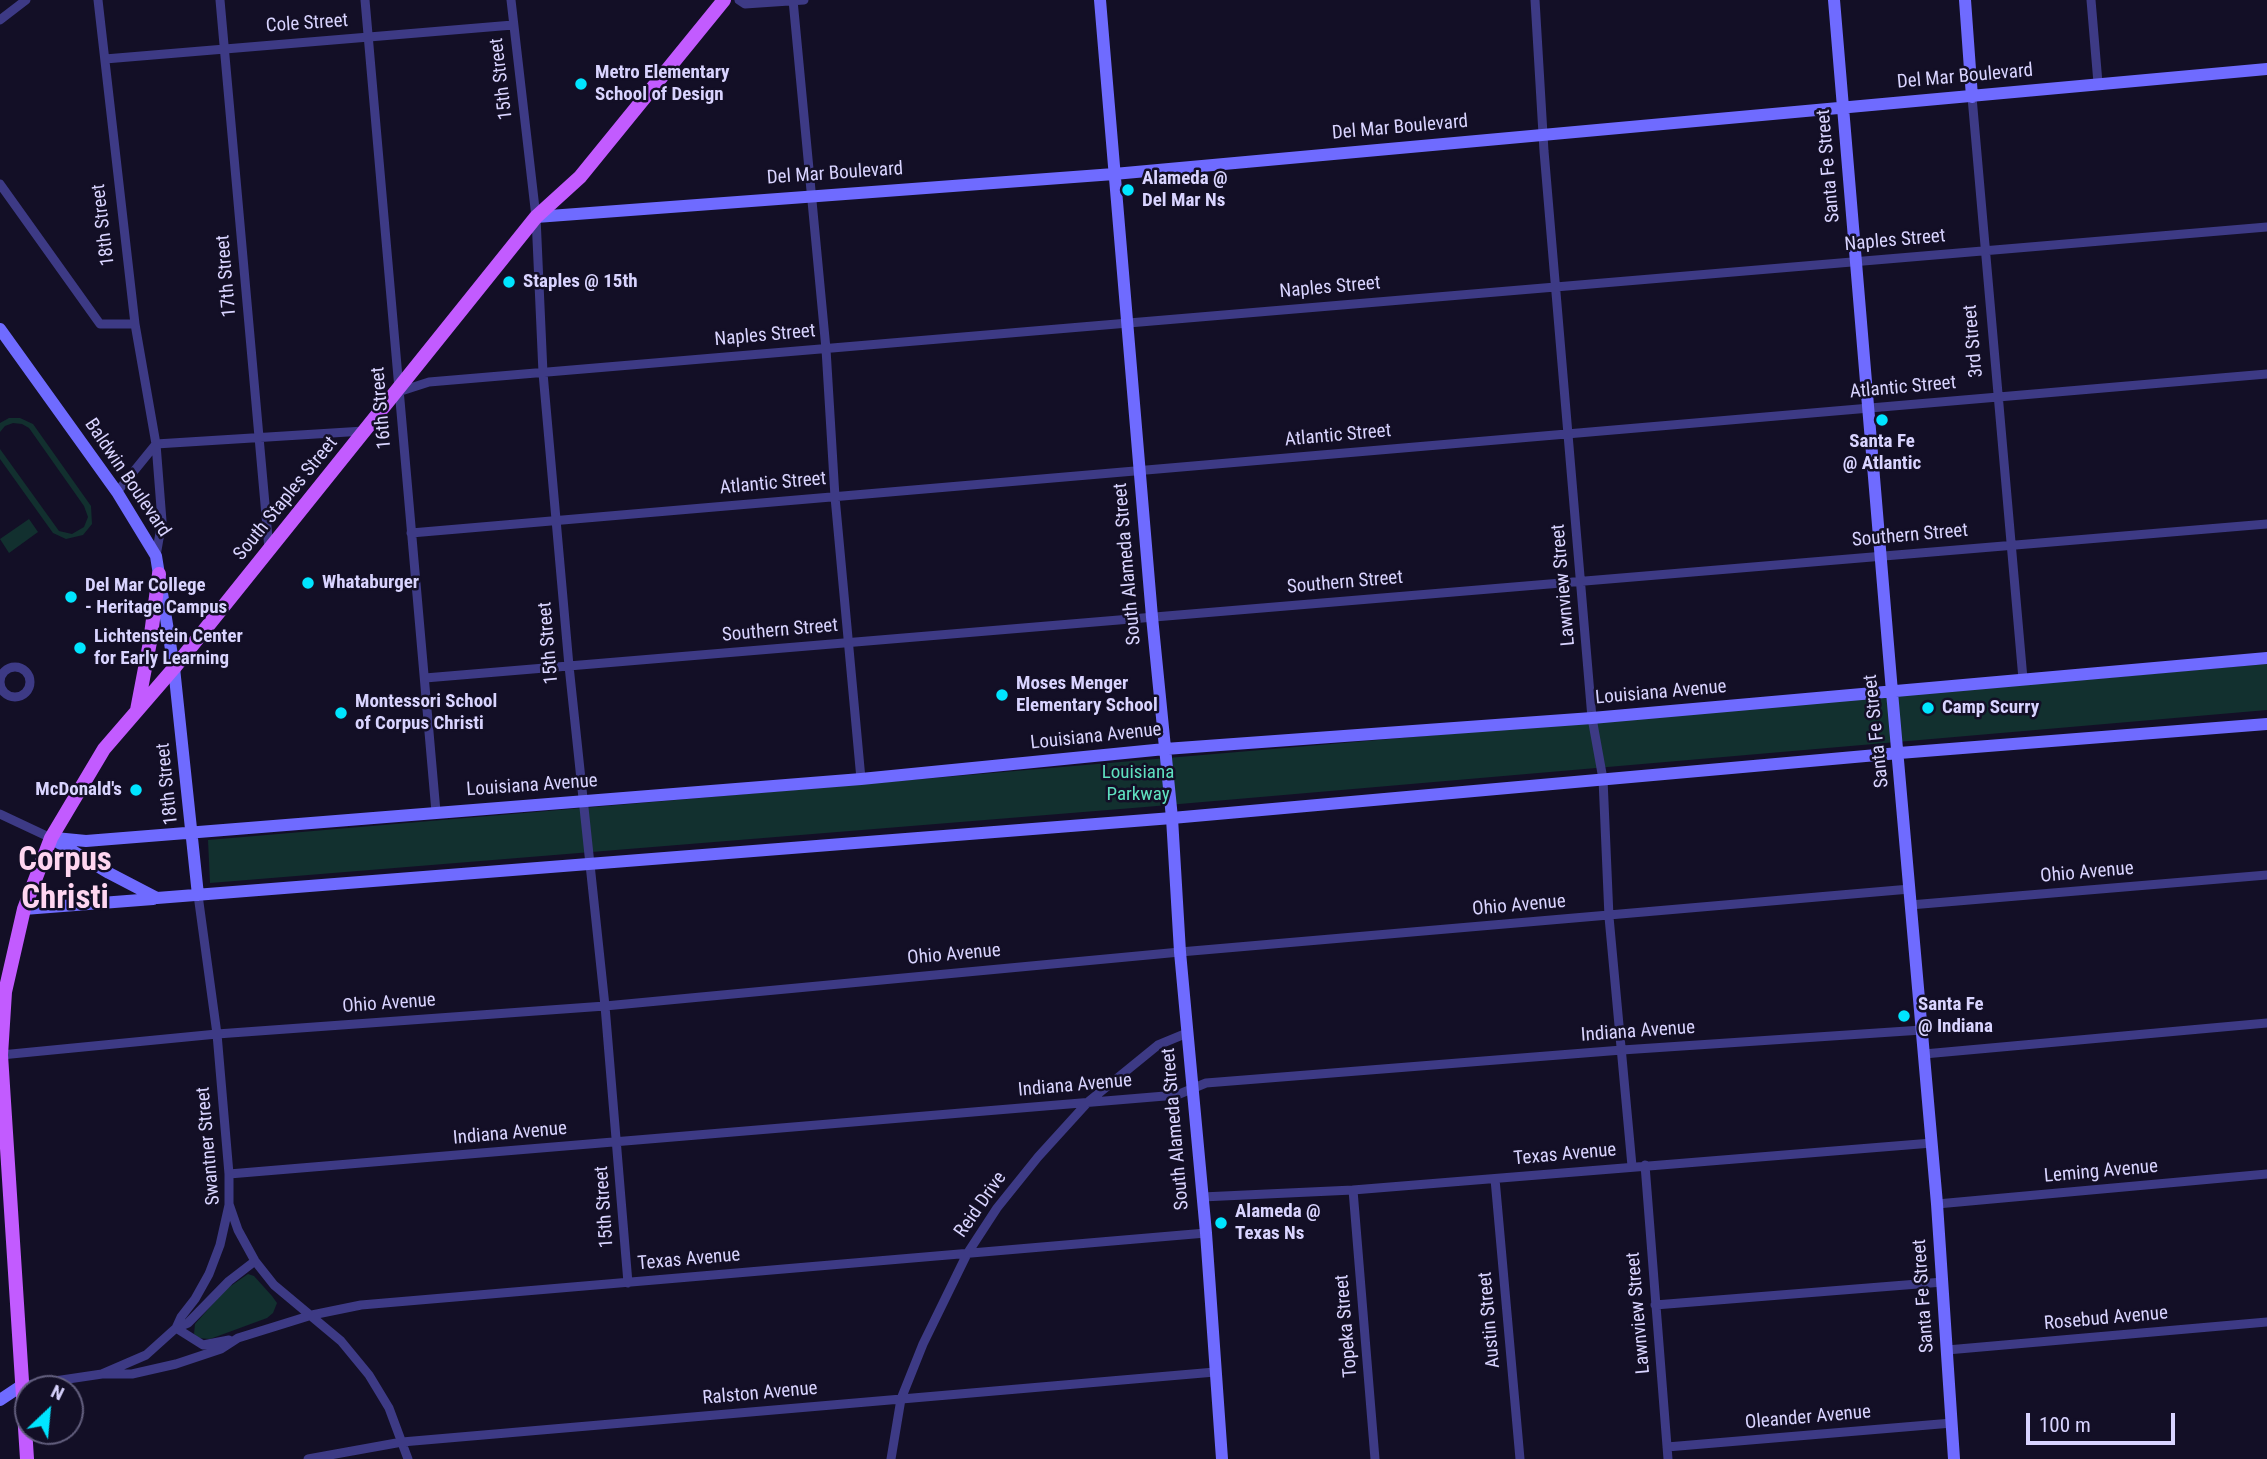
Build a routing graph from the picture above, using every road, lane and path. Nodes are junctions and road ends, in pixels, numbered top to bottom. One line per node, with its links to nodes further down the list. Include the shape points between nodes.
1 (26, 0): 15 (street)
2 (98, 0): 19 (street, 18th Street)
3 (220, 0): 18 (street, 17th Street)
4 (365, 0): 17 (street, 16th Street)
5 (510, 0): 16 (street, 15th Street)
6 (724, 0): 28 (main road, South Staples Street, via 580,177)
7 (739, 0): 8 (street, via 745,4)
8 (793, 0): 9 (street); 27 (street)
9 (804, 0)
10 (1100, 0): 25 (main road, South Alameda Street)
11 (1535, 0): 24 (street, Lawnview Street)
12 (1834, 0): 23 (main road, Santa Fe Street)
13 (1965, 0): 22 (main road, 3rd Street)
14 (2091, 0): 21 (street)
15 (0, 20)
16 (513, 25): 17 (street, Cole Street); 28 (street, 15th Street)
17 (368, 36): 18 (street, Cole Street); 39 (street, 16th Street)
18 (223, 48): 19 (street, Cole Street); 44 (street, 17th Street)
19 (105, 60): 34 (street, 18th Street)
20 (2267, 69): 21 (main road, Del Mar Boulevard)
21 (2098, 83): 22 (main road, Del Mar Boulevard)
22 (1972, 97): 23 (main road, Del Mar Boulevard); 30 (street, 3rd Street)
23 (1843, 107): 24 (main road, Del Mar Boulevard); 31 (main road, Santa Fe Street)
24 (1543, 133): 25 (main road, Del Mar Boulevard); 32 (street, Lawnview Street)
25 (1114, 174): 27 (main road, Del Mar Boulevard); 33 (main road, South Alameda Street)
26 (0, 184): 34 (street, via 100,324)
27 (810, 195): 28 (main road, Del Mar Boulevard); 36 (street)
28 (536, 217): 37 (street, 15th Street); 39 (main road, South Staples Street)
29 (2267, 227): 30 (street, Naples Street)
30 (1986, 250): 31 (street, Naples Street); 40 (street, 3rd Street)
31 (1856, 261): 32 (street, Naples Street); 41 (main road, Santa Fe Street)
32 (1556, 287): 33 (street, Naples Street); 43 (street, Lawnview Street)
33 (1128, 323): 36 (street, Naples Street); 46 (main road, South Alameda Street)
34 (135, 324): 45 (street, 18th Street)
35 (0, 329): 47 (main road, Baldwin Boulevard)
36 (825, 349): 37 (street, Naples Street); 48 (street)
37 (543, 373): 39 (street, Naples Street, via 429,382); 49 (street, 15th Street)
38 (2267, 374): 40 (street, Atlantic Street)
39 (398, 392): 42 (main road, South Staples Street); 51 (street, 16th Street)
40 (1998, 397): 41 (street, Atlantic Street); 52 (street, 3rd Street)
41 (1868, 408): 43 (street, Atlantic Street); 55 (main road, Santa Fe Street)
42 (366, 431): 44 (street); 53 (main road, South Staples Street)
43 (1568, 434): 46 (street, Atlantic Street); 57 (street, Lawnview Street)
44 (259, 437): 45 (street); 53 (street, 17th Street)
45 (156, 444): 47 (street); 54 (street, 18th Street, via 162,521)
46 (1139, 471): 48 (street, Atlantic Street); 58 (main road, South Alameda Street)
47 (117, 492): 54 (main road, Baldwin Boulevard)
48 (835, 497): 49 (street, Atlantic Street); 59 (street)
49 (556, 520): 51 (street, Atlantic Street); 61 (street, 15th Street)
50 (2267, 524): 52 (street, Southern Street)
51 (411, 533): 63 (street, 16th Street)
52 (2012, 545): 55 (street, Southern Street); 64 (street, 3rd Street)
53 (269, 549): 62 (main road, South Staples Street)
54 (156, 556): 56 (main road, Baldwin Boulevard)
55 (1881, 556): 57 (street, Southern Street); 65 (main road, Santa Fe Street)
56 (159, 574): 62 (main road, Baldwin Boulevard); 66 (main road)
57 (1582, 581): 58 (street, Southern Street); 67 (street, Lawnview Street)
58 (1152, 617): 59 (street, Southern Street); 69 (main road, South Alameda Street)
59 (849, 642): 61 (street, Southern Street); 71 (street)
60 (2267, 659): 64 (main road, Louisiana Avenue)
61 (569, 666): 63 (street, Southern Street); 73 (street, 15th Street)
62 (174, 668): 66 (main road, South Staples Street); 77 (main road, 18th Street)
63 (425, 678): 74 (street, 16th Street)
64 (2023, 679): 65 (main road, Louisiana Avenue)
65 (1892, 692): 67 (main road, Louisiana Avenue); 70 (main road, Santa Fe Street)
66 (137, 710): 78 (main road, South Staples Street, via 104,749)
67 (1592, 718): 69 (main road, Louisiana Avenue); 72 (street, Lawnview Street)
68 (2267, 724): 70 (main road)
69 (1165, 749): 71 (main road, Louisiana Avenue); 76 (main road, South Alameda Street)
70 (1899, 753): 72 (main road); 81 (main road, Santa Fe Street)
71 (861, 779): 73 (main road, Louisiana Avenue)
72 (1603, 779): 76 (main road); 86 (street, Lawnview Street)
73 (583, 802): 74 (main road, Louisiana Avenue); 79 (street, 15th Street)
74 (436, 812): 77 (main road, Louisiana Avenue)
75 (0, 814): 78 (street)
76 (1172, 818): 79 (main road); 87 (main road, South Alameda Street)
77 (192, 831): 78 (main road, Louisiana Avenue, via 86,841); 82 (main road, 18th Street)
78 (51, 838): 83 (main road); 85 (main road, South Staples Street)
79 (592, 862): 82 (main road); 88 (street, 15th Street)
80 (2267, 875): 84 (street, Ohio Avenue)
81 (1910, 889): 84 (main road, Santa Fe Street); 86 (street, Ohio Avenue)
82 (198, 895): 83 (main road); 92 (street, Swantner Street)
83 (157, 898): 85 (main road)
84 (1910, 905): 90 (main road, Santa Fe Street)
85 (24, 909): 95 (main road, South Staples Street, via 5,992)
86 (1609, 916): 87 (street, Ohio Avenue); 93 (street, Lawnview Street)
87 (1180, 952): 88 (street, Ohio Avenue); 91 (main road, South Alameda Street)
88 (606, 1006): 92 (street, Ohio Avenue); 98 (street, 15th Street)
89 (2267, 1023): 94 (street)
90 (1922, 1030): 93 (street, Indiana Avenue); 94 (main road, Santa Fe Street)
91 (1187, 1033): 96 (main road, South Alameda Street); 97 (street, Reid Drive, via 1158,1045)
92 (217, 1034): 95 (street, Ohio Avenue); 102 (street, Swantner Street)
93 (1622, 1050): 96 (street, Indiana Avenue, via 1206,1083); 101 (street, Lawnview Street)
94 (1924, 1054): 99 (main road, Santa Fe Street)
95 (1, 1055): 122 (main road, South Staples Street)
96 (1192, 1089): 97 (street, Indiana Avenue, via 1177,1095); 106 (main road, South Alameda Street)
97 (1088, 1102): 98 (street, Indiana Avenue); 110 (street, Reid Drive, via 997,1208)
98 (617, 1142): 102 (street, Indiana Avenue); 113 (street, 15th Street)
99 (1932, 1143): 100 (street, Texas Avenue); 108 (main road, Santa Fe Street)
100 (1645, 1165): 101 (street, Texas Avenue); 114 (street, Lawnview Street)
101 (1632, 1167): 104 (street, Texas Avenue)
102 (229, 1174): 107 (street, Swantner Street)
103 (2267, 1174): 108 (street, Leming Avenue)
104 (1495, 1179): 105 (street, Texas Avenue); 133 (street, Austin Street)
105 (1353, 1191): 106 (street, Texas Avenue); 132 (street, Topeka Street)
106 (1202, 1198): 109 (main road, South Alameda Street)
107 (229, 1203): 111 (street, Swantner Street); 117 (street, Texas Avenue, via 209,1274)
108 (1937, 1204): 112 (main road, Santa Fe Street)
109 (1206, 1233): 110 (street, Texas Avenue); 120 (main road, South Alameda Street)
110 (967, 1254): 113 (street, Texas Avenue); 124 (street, Reid Drive)
111 (254, 1261): 115 (street, Swantner Street, via 274,1285); 117 (street, Texas Avenue, via 188,1323)
112 (1943, 1282): 114 (street); 119 (main road, Santa Fe Street)
113 (628, 1283): 115 (street, Texas Avenue, via 361,1305)
114 (1655, 1305): 127 (street, Lawnview Street)
115 (312, 1315): 118 (street, Texas Avenue); 126 (street, Swantner Street, via 369,1375)
116 (2267, 1322): 119 (street, Rosebud Avenue)
117 (176, 1328): 118 (street, via 203,1345); 121 (street, Texas Avenue, via 146,1355)
118 (237, 1338): 121 (street, Texas Avenue, via 221,1349 176,1364 132,1374)
119 (1947, 1350): 125 (main road, Santa Fe Street)
120 (1215, 1372): 124 (street, Ralston Avenue); 131 (main road, South Alameda Street)
121 (102, 1374): 123 (street, Texas Avenue)
122 (20, 1375)
123 (84, 1377)
124 (901, 1399): 126 (street, Ralston Avenue); 130 (street, Reid Drive)
125 (1952, 1423): 127 (street, Oleander Avenue); 135 (main road, Santa Fe Street)
126 (402, 1442): 128 (street, Ralston Avenue); 129 (street, Swantner Street)
127 (1667, 1447): 134 (street, Lawnview Street)
128 (308, 1459)
129 (408, 1459)
130 (891, 1459)
131 (1222, 1459)
132 (1375, 1459)
133 (1520, 1459)
134 (1668, 1459)
135 (1954, 1459)

